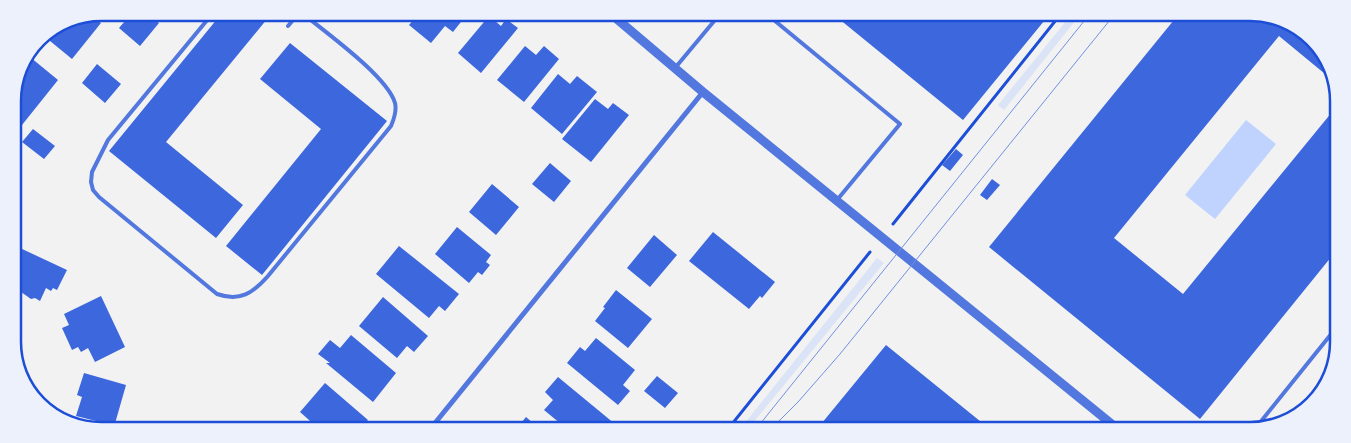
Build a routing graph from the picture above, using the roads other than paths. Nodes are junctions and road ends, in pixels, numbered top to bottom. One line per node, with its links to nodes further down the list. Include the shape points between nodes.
1 (206, 21): 3 (lane, via 108,140 92,172 91,182 99,197 217,294 234,298 259,286 268,276 391,126 395,116 396,105 385,85)
2 (293, 21): 7 (lane)
3 (310, 21)
4 (619, 21): 8 (street)
5 (714, 21): 8 (lane)
6 (776, 21): 10 (lane, via 900,124)
7 (288, 26)
8 (675, 68): 9 (street)
9 (703, 92): 10 (street); 13 (street)
10 (837, 200): 14 (street)
11 (1330, 335): 12 (lane)
12 (1261, 421)
13 (436, 422)
14 (1109, 422)

